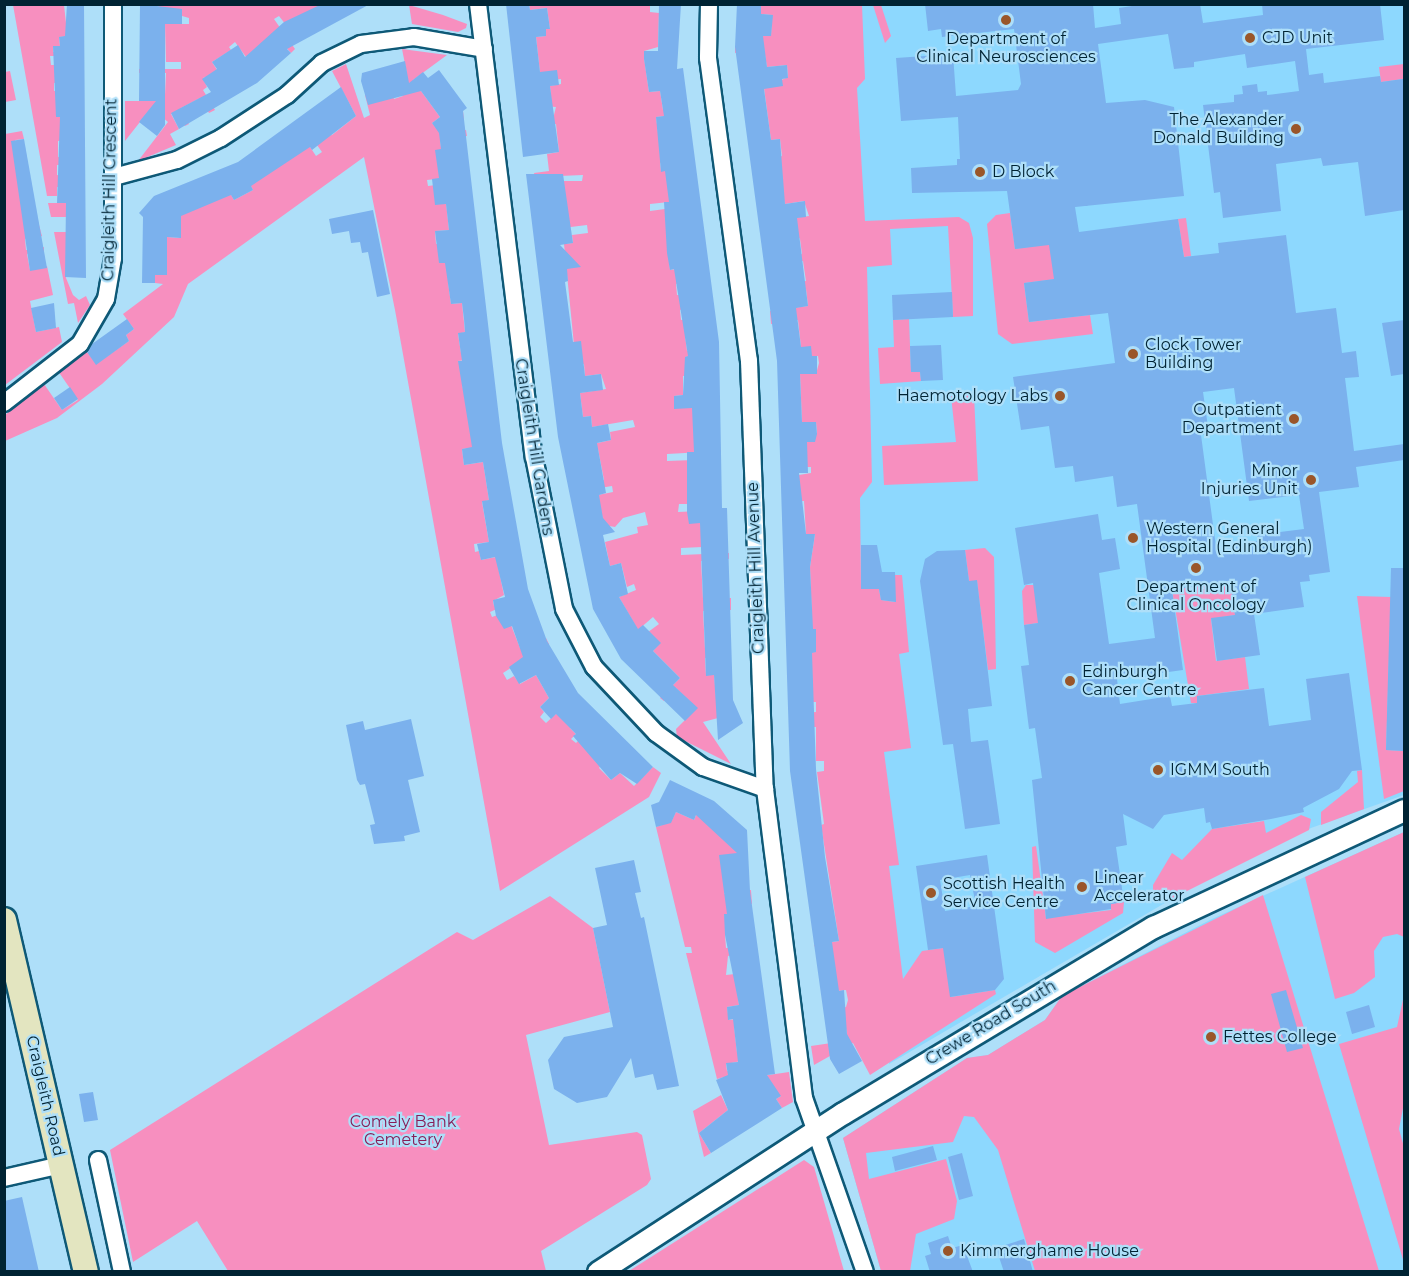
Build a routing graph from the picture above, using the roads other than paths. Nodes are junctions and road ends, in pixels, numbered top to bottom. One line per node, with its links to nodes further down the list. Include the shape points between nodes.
1 (113, 4): 5 (street, Craigleith Hill Crescent)
2 (478, 4): 4 (street, Craigleith Hill Gardens)
3 (709, 4): 7 (street, Craigleith Hill Avenue, via 708,58 749,361)
4 (484, 49): 5 (street, via 414,37 385,38 350,47 322,63 287,96 221,138 177,160); 7 (street, Craigleith Hill Gardens, via 534,457 564,609 594,667 656,734 703,767)
5 (114, 177): 6 (street, Craigleith Hill Crescent, via 111,277 99,317 70,353)
6 (4, 403)
7 (765, 789): 11 (street, Craigleith Hill Avenue, via 804,1098)
8 (1404, 810): 11 (street, Crewe Road South, via 1153,927)
9 (4, 920): 10 (main road, Craigleith Road)
10 (8, 949): 13 (main road, Craigleith Road)
11 (817, 1130): 17 (street, Crewe Road South); 18 (street, Craigleith Hill Avenue)
12 (98, 1160): 16 (street)
13 (62, 1165): 14 (street); 15 (main road, Craigleith Road)
14 (4, 1178)
15 (86, 1272)
16 (122, 1272)
17 (598, 1272)
18 (865, 1272)

